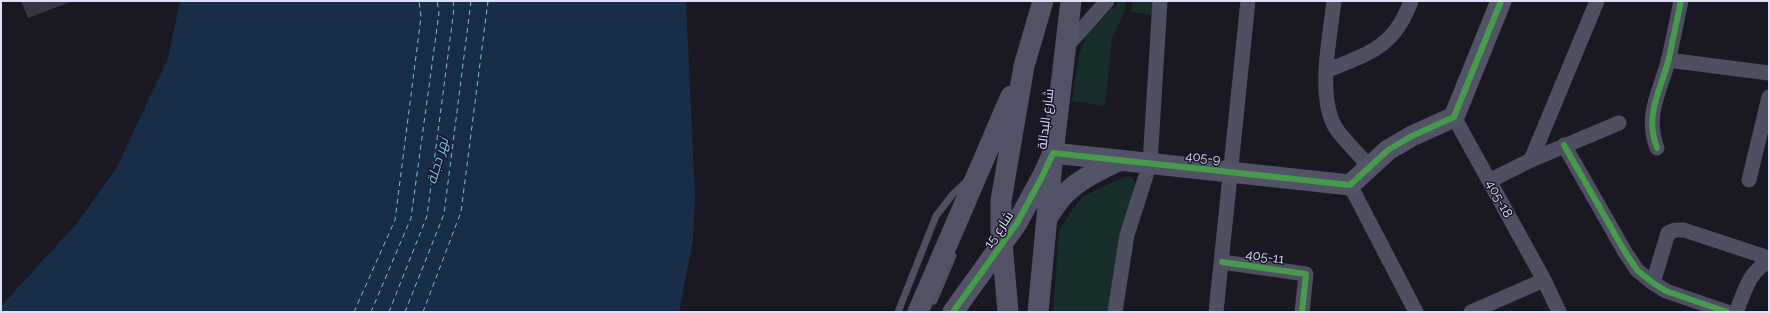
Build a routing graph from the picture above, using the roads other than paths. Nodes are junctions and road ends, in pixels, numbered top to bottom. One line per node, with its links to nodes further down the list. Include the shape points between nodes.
1 (1043, 1): 13 (street)
2 (1071, 1): 11 (street, شارع البدالة)
3 (1107, 1): 11 (street)
4 (1160, 1): 24 (street)
5 (1248, 1): 27 (street)
6 (1334, 1): 14 (street)
7 (1411, 1): 14 (street, via 1401,26 1385,43)
8 (1501, 1): 17 (street)
9 (1597, 1): 23 (street)
10 (1681, 1): 12 (street)
11 (1066, 47): 21 (street, شارع البدالة)
12 (1668, 60): 15 (street); 20 (street, via 1656,95 1652,118)
13 (1024, 66): 26 (street); 33 (street, via 1001,201 1000,230)
14 (1326, 71): 25 (street, via 1328,110 1337,129)
15 (1769, 73)
16 (1769, 97): 28 (street)
17 (1454, 117): 25 (street, via 1398,144); 29 (street, 405-18)
18 (1619, 123): 19 (street)
19 (1564, 145): 23 (street); 38 (street, via 1625,252 1637,270)
20 (1657, 148)
21 (1053, 153): 22 (street, 405-9); 32 (street, شارع البدالة); 33 (street, شارع 15, via 1030,201)
22 (1120, 160): 24 (street, 405-9); 32 (street, via 1074,186 1062,197)
23 (1531, 160): 29 (street)
24 (1150, 163): 27 (street, 405-9); 44 (street, via 1128,235)
25 (1370, 166): 30 (street)
26 (979, 171): 31 (street); 40 (lane, via 953,194 936,216)
27 (1231, 172): 30 (street, 405-9); 35 (street)
28 (1749, 180)
29 (1489, 181): 37 (street, 405-18)
30 (1350, 185): 47 (street)
31 (959, 216): 39 (street); 39 (lane, via 955,248 948,270)
32 (1047, 218): 43 (street, شارع البدالة)
33 (1003, 246): 41 (street, شارع 15); 42 (street)
34 (1769, 258): 38 (street, via 1684,230 1674,230 1668,233)
35 (1222, 262): 45 (street); 46 (street, 405-11, via 1306,274)
36 (1769, 262): 51 (street, via 1752,275)
37 (1544, 280): 48 (street); 49 (street, 405-18)
38 (1653, 283): 50 (street, via 1666,291)
39 (924, 309)
40 (898, 312)
41 (952, 312)
42 (1008, 312)
43 (1038, 312)
44 (1115, 312)
45 (1216, 312)
46 (1302, 312)
47 (1416, 312)
48 (1471, 312)
49 (1559, 312)
50 (1727, 312)
51 (1736, 312)

